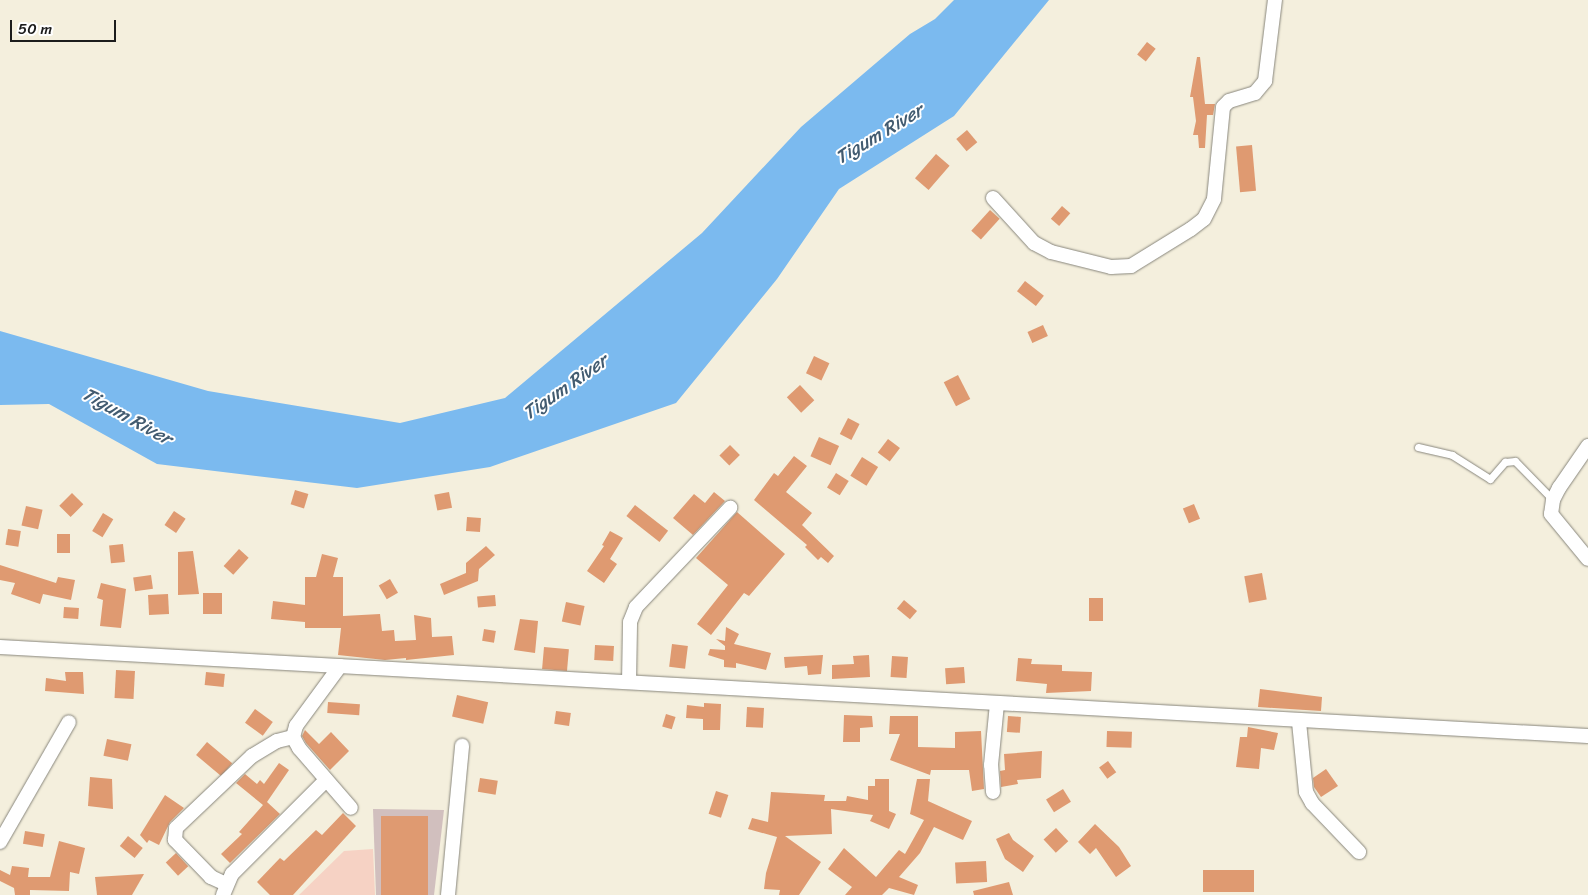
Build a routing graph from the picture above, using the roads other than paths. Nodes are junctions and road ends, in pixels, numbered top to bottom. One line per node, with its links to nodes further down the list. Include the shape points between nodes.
1 (1275, 0): 2 (street, via 1265,81 1255,93 1229,101 1224,107 1214,198 1204,219 1192,229 1131,266 1111,267 1051,252 1034,243)
2 (993, 198)
3 (1588, 446): 5 (street)
4 (1418, 447): 5 (lane, via 1452,455 1490,479 1506,462 1515,461)
5 (1553, 500): 7 (street, via 1551,514)
6 (730, 508): 10 (street, via 636,607 630,622)
7 (1588, 559)
8 (0, 647): 9 (street)
9 (340, 666): 10 (street); 15 (street, via 296,726)
10 (629, 682): 11 (street)
11 (997, 704): 13 (street); 18 (street, via 991,765)
12 (69, 722): 20 (street)
13 (1299, 722): 14 (street); 21 (street, via 1306,792)
14 (1588, 736)
15 (293, 737): 17 (street); 22 (street, via 277,741 252,756 176,828 175,840)
16 (462, 746): 23 (street)
17 (326, 780): 19 (street); 22 (street)
18 (993, 792)
19 (351, 808)
20 (0, 842)
21 (1359, 852)
22 (224, 889)
23 (448, 895)

